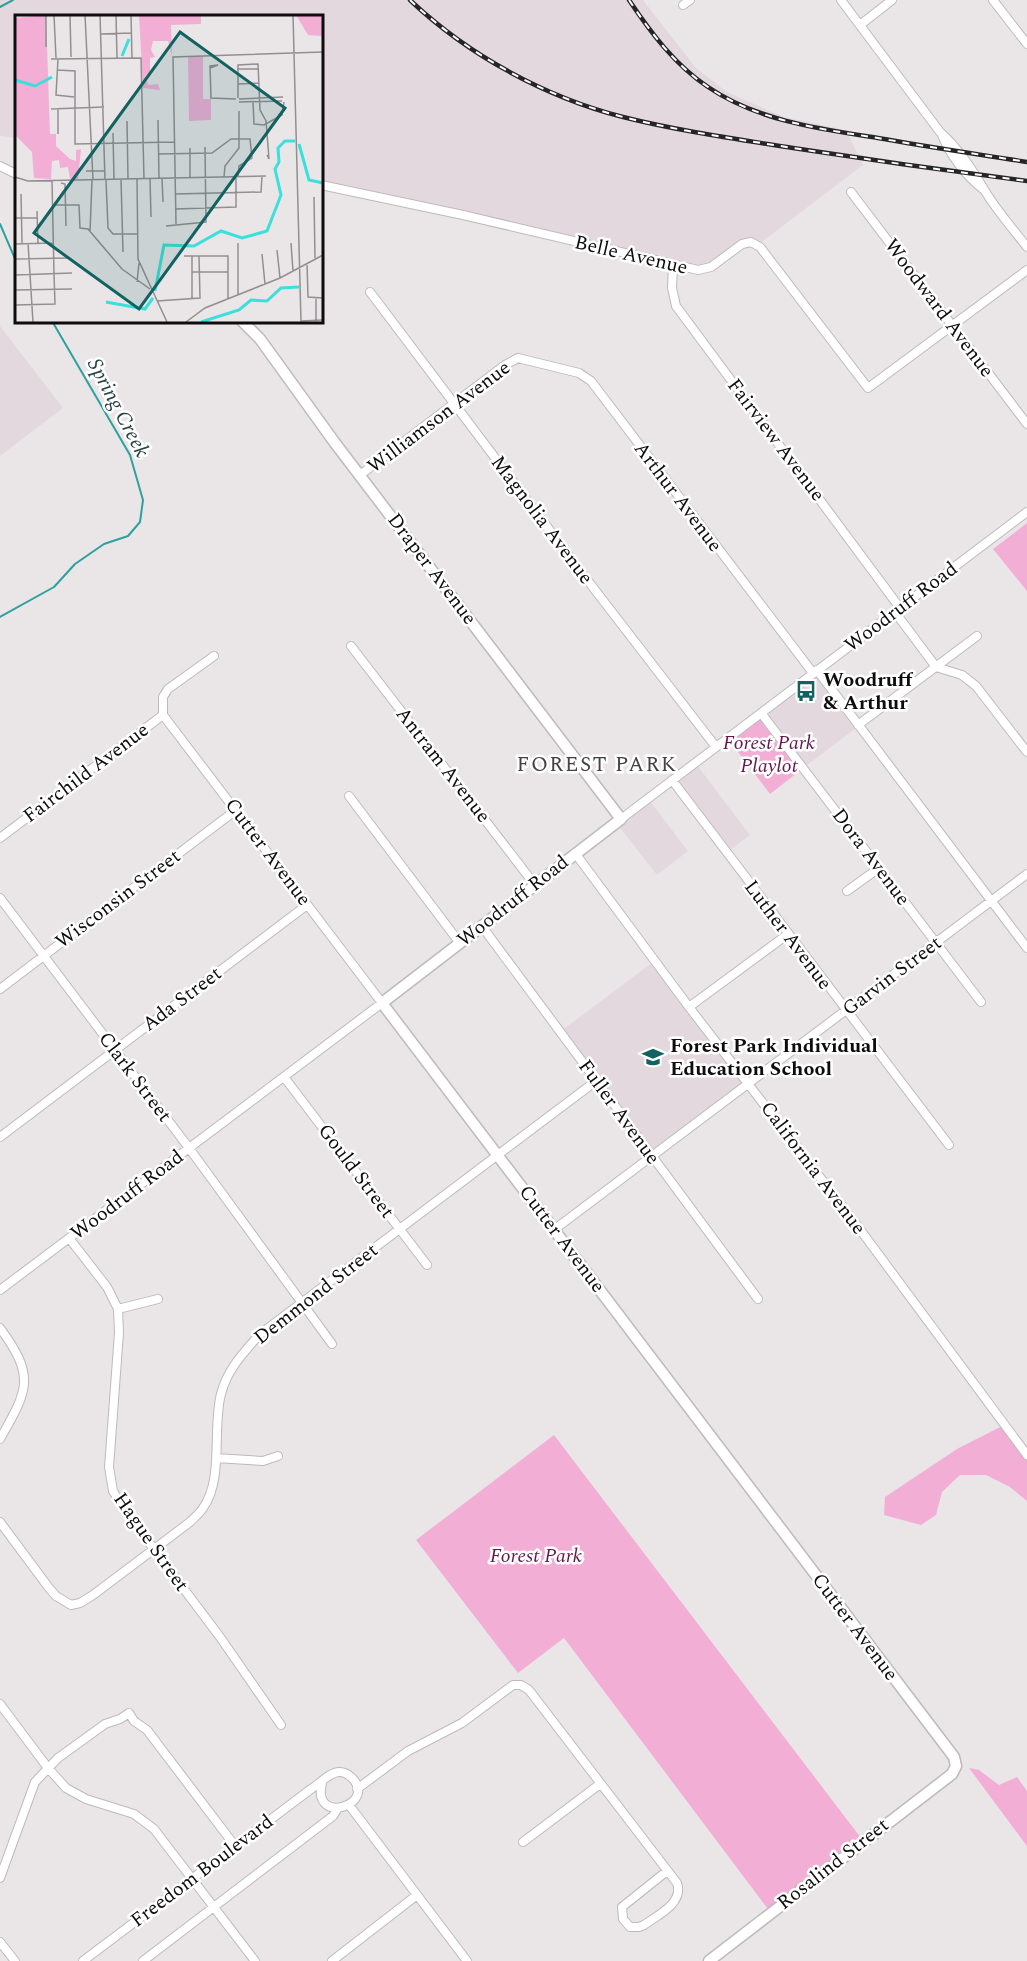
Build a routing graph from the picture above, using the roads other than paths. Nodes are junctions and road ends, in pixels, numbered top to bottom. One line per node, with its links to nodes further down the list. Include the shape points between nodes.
1 (841, 0): 4 (street)
2 (892, 0): 4 (street)
3 (993, 0): 5 (street)
4 (860, 25): 10 (street, via 940,132 946,146)
5 (1027, 44)
6 (0, 166): 7 (street)
7 (15, 174)
8 (322, 185): 11 (street, Belle Avenue)
9 (851, 192): 15 (street, Woodward Avenue)
10 (1027, 247)
11 (673, 265): 15 (street, Belle Avenue, via 698,270 711,267 742,244 751,242 760,247 868,388); 21 (street, Fairview Avenue, via 676,306)
12 (1027, 270): 15 (street)
13 (370, 292): 17 (street, Magnolia Avenue)
14 (243, 322): 19 (street, Draper Avenue, via 260,339)
15 (953, 325): 18 (street, Woodward Avenue)
16 (518, 358): 17 (street, Williamson Avenue); 26 (street, Arthur Avenue, via 579,373 591,381)
17 (454, 403): 19 (street, Williamson Avenue); 30 (street, Magnolia Avenue)
18 (1027, 424)
19 (360, 475): 35 (street, Draper Avenue)
20 (1027, 512): 21 (street, Woodruff Road)
21 (897, 610): 25 (street, Fairview Avenue); 26 (street, Woodruff Road)
22 (976, 636): 25 (street)
23 (351, 646): 40 (street, Antram Avenue)
24 (214, 656): 28 (street, Fairchild Avenue, via 168,689 163,697)
25 (936, 667): 29 (street); 31 (street, via 962,675 976,686)
26 (815, 672): 27 (street, Woodruff Road); 29 (street, Arthur Avenue)
27 (761, 712): 30 (street, Woodruff Road); 38 (street, Dora Avenue)
28 (163, 715): 34 (street, Cutter Avenue); 36 (street, Fairchild Avenue)
29 (858, 725): 43 (street, Arthur Avenue)
30 (716, 747): 32 (street, Woodruff Road)
31 (1027, 752)
32 (672, 780): 35 (street, Woodruff Road); 46 (street, Luther Avenue)
33 (349, 796): 47 (street)
34 (236, 810): 44 (street, Cutter Avenue); 50 (street, Wisconsin Street)
35 (621, 819): 37 (street, Woodruff Road)
36 (0, 838)
37 (575, 853): 40 (street, Woodruff Road); 54 (street, California Avenue)
38 (879, 868): 41 (street); 48 (street, Dora Avenue)
39 (1027, 874): 43 (street, Garvin Street)
40 (535, 885): 45 (street, Woodruff Road)
41 (847, 891)
42 (0, 898): 50 (street, Clark Street)
43 (992, 900): 48 (street, Garvin Street); 49 (street, Arthur Avenue)
44 (307, 905): 53 (street, Cutter Avenue); 56 (street, Ada Street)
45 (481, 925): 47 (street, Woodruff Road); 58 (street, Fuller Avenue)
46 (788, 934): 54 (street); 55 (street, Luther Avenue)
47 (459, 942): 53 (street, Woodruff Road)
48 (935, 943): 52 (street, Dora Avenue); 55 (street, Garvin Street)
49 (1027, 948)
50 (43, 957): 51 (street, Wisconsin Street); 56 (street, Clark Street)
51 (0, 989)
52 (981, 1002)
53 (382, 1003): 57 (street, Woodruff Road); 63 (street, Cutter Avenue)
54 (689, 1007): 59 (street, California Avenue)
55 (845, 1011): 59 (street, Garvin Street); 61 (street, Luther Avenue)
56 (114, 1050): 60 (street, Ada Street); 62 (street, Clark Street)
57 (284, 1077): 62 (street, Woodruff Road); 65 (street, Gould Street)
58 (596, 1081): 63 (street, Demmond Street); 64 (street, Fuller Avenue)
59 (748, 1083): 64 (street, Garvin Street); 77 (street, California Avenue)
60 (0, 1137)
61 (949, 1145)
62 (189, 1148): 67 (street, Woodruff Road); 72 (street, Clark Street)
63 (498, 1154): 65 (street, Demmond Street); 66 (street, Cutter Avenue)
64 (651, 1156): 66 (street, Garvin Street); 71 (street, Fuller Avenue)
65 (400, 1229): 68 (street, Gould Street); 72 (street, Demmond Street)
66 (555, 1229): 84 (street, Cutter Avenue, via 954,1757)
67 (69, 1239): 69 (street, Woodruff Road); 73 (street, Hague Street, via 107,1287)
68 (427, 1265)
69 (0, 1290)
70 (158, 1299): 73 (street)
71 (758, 1299)
72 (303, 1303): 75 (street, Clark Street); 79 (street, Demmond Street, via 259,1335 234,1364 221,1392)
73 (118, 1309): 81 (street, Hague Street, via 110,1467 113,1491)
74 (0, 1328): 76 (street, via 22,1362 26,1380 21,1402)
75 (332, 1344)
76 (0, 1439)
77 (1027, 1455)
78 (278, 1456): 79 (street, via 262,1461)
79 (216, 1458): 81 (street, Demmond Street, via 212,1488 204,1507)
80 (0, 1522): 81 (street, Demmond Street, via 49,1588 71,1605 93,1595)
81 (154, 1550): 83 (street, Hague Street)
82 (0, 1704): 85 (street)
83 (281, 1725)
84 (956, 1766): 105 (street, Rosalind Street, via 952,1774)
85 (48, 1768): 92 (street, via 105,1724 129,1713 147,1730); 94 (street, via 35,1782); 95 (street, via 66,1788 86,1799 134,1814 154,1829)
86 (322, 1783): 88 (street, via 330,1774 342,1772 353,1778); 90 (street, via 324,1800); 92 (street, Freedom Boulevard)
87 (600, 1784): 88 (street, via 529,1690 513,1685 462,1724 408,1751); 91 (street); 93 (street)
88 (357, 1789): 89 (street)
89 (350, 1805): 90 (street); 96 (street)
90 (338, 1808): 97 (street, Freedom Boulevard, via 333,1816)
91 (522, 1842)
92 (235, 1846): 95 (street, Freedom Boulevard)
93 (667, 1871): 93 (street, via 679,1890 675,1901 639,1928 630,1927 623,1919 622,1907)
94 (0, 1878)
95 (192, 1879): 97 (street); 100 (street, Freedom Boulevard)
96 (417, 1895): 103 (street); 104 (street)
97 (214, 1907): 101 (street, Freedom Boulevard); 102 (street)
98 (0, 1942): 99 (street)
99 (15, 1961)
100 (83, 1961)
101 (143, 1961)
102 (255, 1961)
103 (332, 1961)
104 (467, 1961)
105 (709, 1961)

